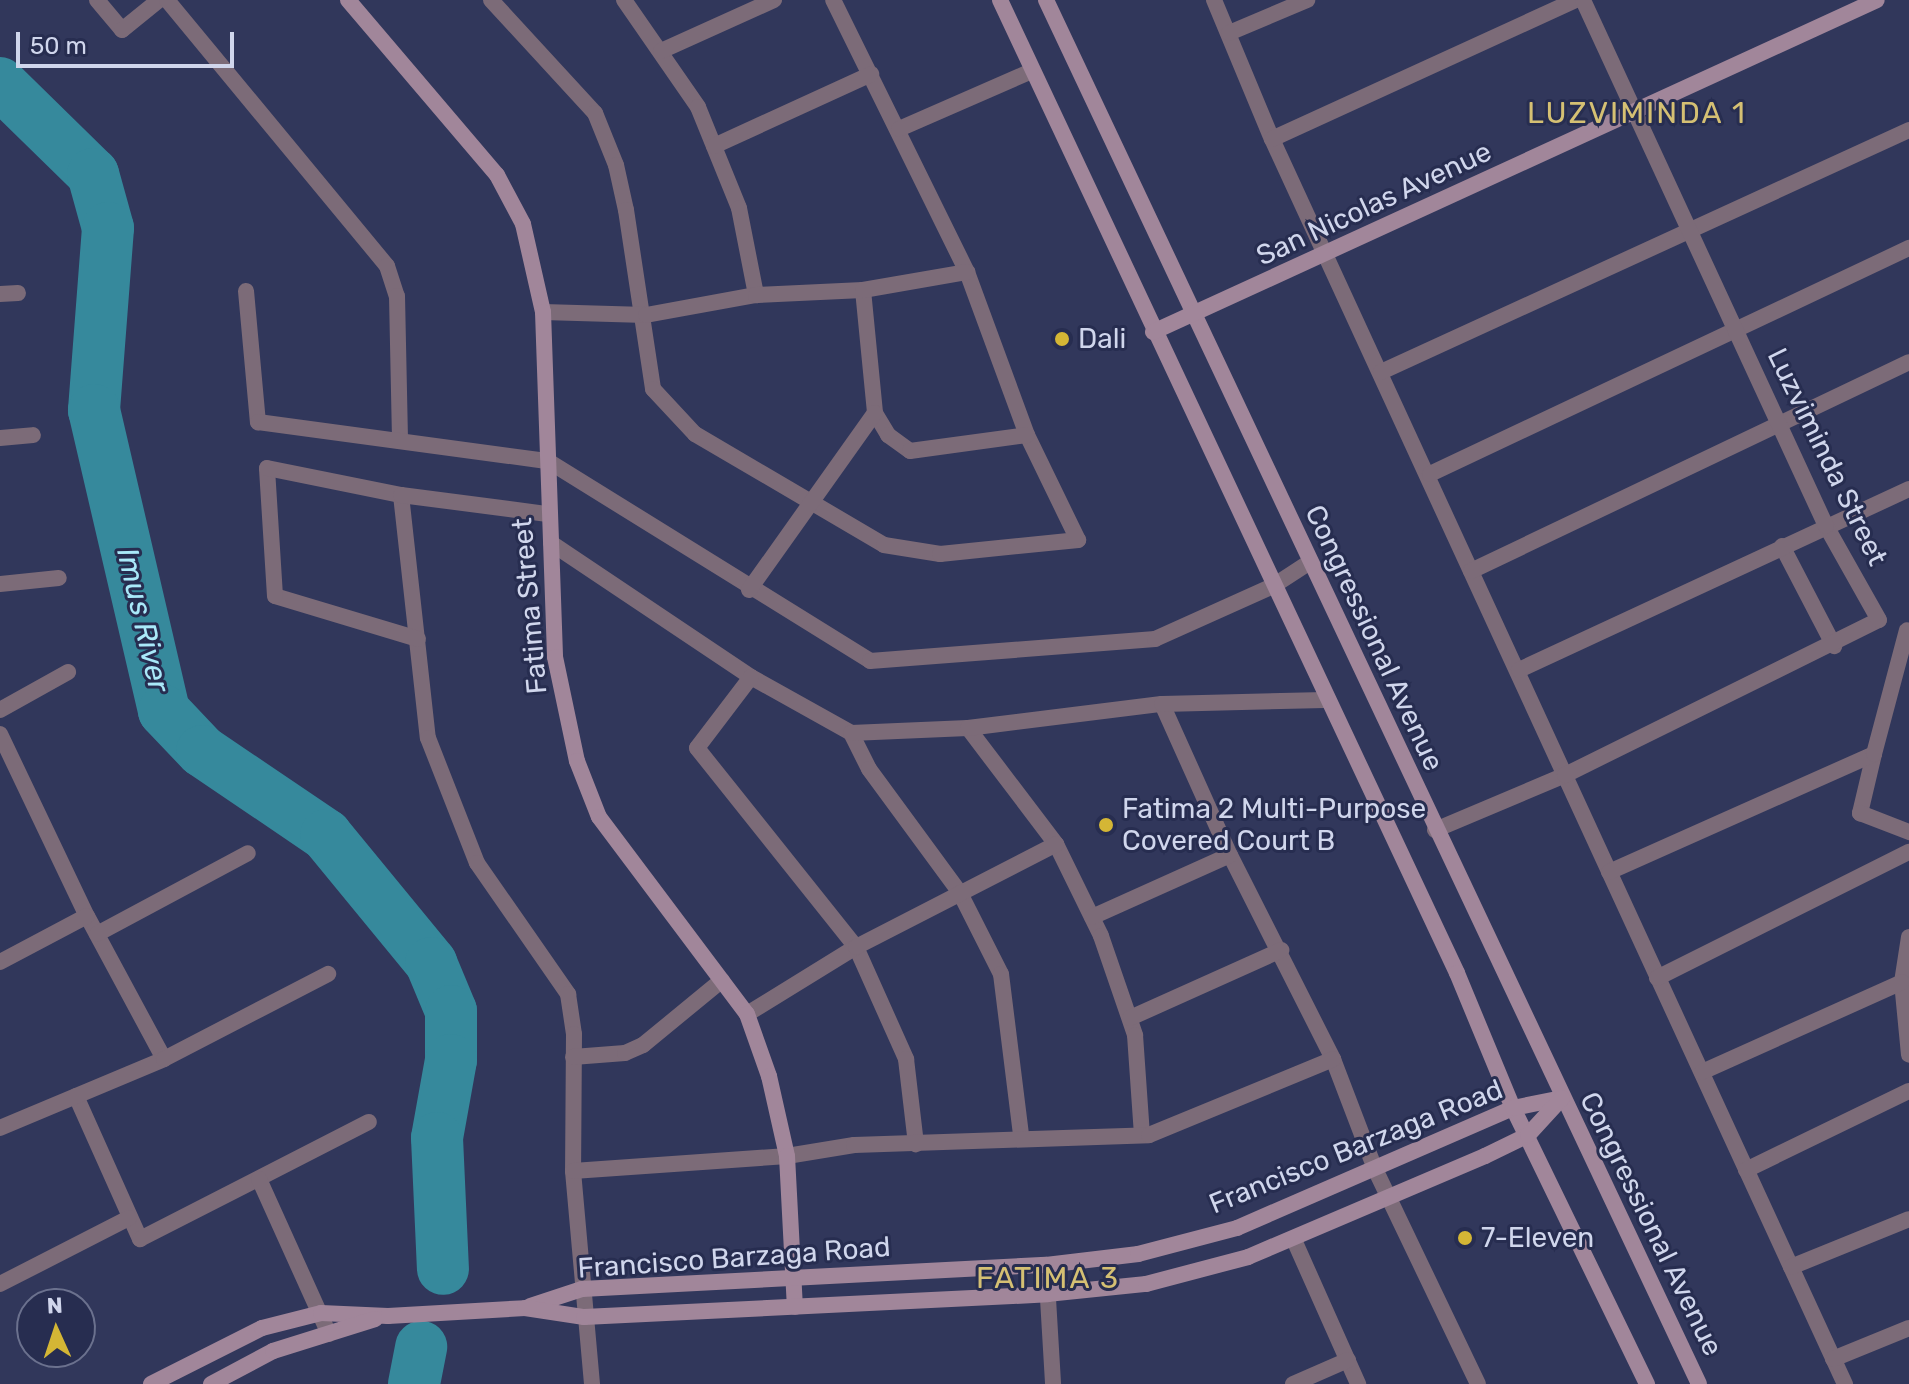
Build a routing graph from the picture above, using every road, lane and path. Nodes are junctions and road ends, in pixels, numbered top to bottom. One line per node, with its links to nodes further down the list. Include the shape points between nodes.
1 (97, 0): 2 (street, via 122,30)
2 (159, 0)
3 (167, 0): 47 (street, via 387,266 397,296)
4 (348, 0): 35 (street, Fatima Street, via 497,175 523,224)
5 (491, 0): 36 (street, via 595,113 616,165)
6 (624, 0): 18 (street)
7 (774, 0): 18 (street)
8 (833, 0): 20 (street)
9 (1000, 0): 19 (street)
10 (1046, 0): 37 (street, Congressional Avenue)
11 (1214, 0): 17 (street)
12 (1307, 0): 17 (street)
13 (1576, 0): 24 (street)
14 (1583, 0): 21 (street, Luzviminda Street)
15 (1877, 0): 16 (street, San Nicolas Avenue)
16 (1845, 7): 21 (street, San Nicolas Avenue)
17 (1229, 33): 24 (street)
18 (661, 51): 25 (street, via 698,107)
19 (1032, 71): 22 (street); 39 (street)
20 (871, 74): 22 (street); 25 (street)
21 (1636, 112): 26 (street, Luzviminda Street); 28 (street, San Nicolas Avenue)
22 (899, 129): 29 (street)
23 (1909, 130): 26 (street)
24 (1272, 139): 28 (street)
25 (714, 146): 34 (street, via 739,208)
26 (1692, 233): 38 (street, Luzviminda Street); 41 (street)
27 (1909, 248): 38 (street)
28 (1326, 255): 37 (street, San Nicolas Avenue); 41 (street)
29 (967, 272): 30 (street); 45 (street)
30 (863, 290): 34 (street); 42 (street)
31 (246, 291): 47 (street, via 258,422)
32 (18, 293): 33 (street)
33 (0, 294)
34 (756, 295): 36 (street)
35 (543, 312): 36 (street); 48 (street, Fatima Street)
36 (646, 315): 52 (street, via 653,389 695,434)
37 (1193, 315): 39 (street, San Nicolas Avenue); 57 (street, Congressional Avenue)
38 (1738, 331): 43 (street, Luzviminda Street); 49 (street)
39 (1153, 332): 61 (street)
40 (1909, 362): 43 (street)
41 (1381, 372): 49 (street)
42 (875, 413): 45 (street, via 888,435 910,451); 52 (street)
43 (1780, 422): 54 (street, Luzviminda Street); 58 (street)
44 (33, 435): 46 (street)
45 (1027, 435): 52 (street, via 1078,540 940,554 884,545)
46 (0, 438)
47 (400, 441): 48 (street)
48 (548, 461): 53 (street, Fatima Street); 62 (street, via 675,536)
49 (1430, 474): 58 (street)
50 (1909, 489): 54 (street)
51 (401, 495): 53 (street); 65 (street); 65 (street, via 267,468 275,596)
52 (808, 502): 62 (street)
53 (548, 514): 55 (street, Fatima Street)
54 (1826, 526): 56 (street); 63 (street, Luzviminda Street)
55 (551, 543): 69 (street); 95 (street, Fatima Street, via 555,657 577,761 599,817)
56 (1782, 546): 66 (street); 67 (street)
57 (1310, 562): 61 (street); 78 (street, Congressional Avenue)
58 (1471, 571): 67 (street)
59 (59, 578): 60 (street)
60 (0, 584)
61 (1273, 586): 62 (street, via 1155,639 870,661); 70 (street)
62 (749, 590)
63 (1879, 620): 64 (street); 66 (street)
64 (1908, 631): 76 (street)
65 (418, 639): 100 (street, via 428,738 449,801 477,863 568,994)
66 (1834, 646): 77 (street)
67 (1519, 670): 77 (street)
68 (68, 672): 72 (street)
69 (751, 677): 74 (street); 90 (street, via 697,748)
70 (1325, 700): 71 (street); 107 (street, via 1457,973)
71 (1162, 704): 73 (street); 83 (street)
72 (0, 710)
73 (968, 728): 74 (street); 80 (street)
74 (851, 733): 85 (street, via 869,769)
75 (0, 734): 86 (street)
76 (1874, 754): 79 (street, via 1860,813); 84 (street)
77 (1565, 775): 78 (street); 84 (street)
78 (1435, 830): 106 (street, Congressional Avenue)
79 (1909, 832)
80 (1056, 844): 85 (street); 87 (street)
81 (1909, 852): 94 (street)
82 (248, 853): 88 (street)
83 (1230, 855): 87 (street); 91 (street)
84 (1609, 872): 94 (street)
85 (960, 893): 90 (street); 110 (street, via 1001,974)
86 (87, 916): 88 (street); 92 (street)
87 (1092, 917): 98 (street)
88 (97, 934): 101 (street)
89 (1909, 937): 96 (street)
90 (856, 947): 97 (street); 113 (street, via 906,1059)
91 (1281, 950): 98 (street); 102 (street)
92 (0, 962)
93 (328, 974): 101 (street)
94 (1657, 978): 103 (street)
95 (722, 980): 97 (street, Fatima Street); 100 (street, via 643,1045 625,1053)
96 (1902, 982): 99 (street); 103 (street)
97 (747, 1014): 114 (street, Fatima Street, via 769,1076)
98 (1130, 1018): 111 (street)
99 (1909, 1055)
100 (573, 1057): 117 (street)
101 (164, 1059): 105 (street)
102 (1333, 1059): 111 (street); 115 (street)
103 (1702, 1072): 116 (street)
104 (1909, 1091): 116 (street)
105 (76, 1096): 109 (street); 120 (street)
106 (1562, 1098): 107 (street, Francisco Barzaga Road); 112 (street, Francisco Barzaga Road); 146 (street, Congressional Avenue)
107 (1513, 1108): 112 (street); 115 (street, Francisco Barzaga Road)
108 (369, 1122): 118 (street)
109 (0, 1128)
110 (1021, 1135): 111 (street); 113 (street)
111 (1142, 1135)
112 (1528, 1135): 119 (street, Francisco Barzaga Road); 145 (street)
113 (916, 1144): 114 (street, via 854,1145)
114 (787, 1156): 117 (street); 125 (street, Fatima Street)
115 (1375, 1169): 119 (street); 123 (street, Francisco Barzaga Road, via 1237,1228 1138,1254)
116 (1746, 1170): 124 (street)
117 (573, 1171): 127 (street)
118 (259, 1179): 120 (street, via 140,1239); 131 (street)
119 (1388, 1197): 122 (street, Francisco Barzaga Road); 144 (street)
120 (129, 1218): 126 (street)
121 (1909, 1219): 124 (street)
122 (1294, 1240): 128 (street, Francisco Barzaga Road, via 1146,1284); 137 (street)
123 (1046, 1265): 125 (street, Francisco Barzaga Road); 128 (street)
124 (1791, 1267): 136 (street)
125 (793, 1279): 127 (street, Francisco Barzaga Road); 129 (street, Fatima Street)
126 (0, 1284)
127 (582, 1289): 130 (street, Francisco Barzaga Road); 133 (street)
128 (1047, 1294): 129 (street, Francisco Barzaga Road); 141 (street)
129 (795, 1307): 133 (street, Francisco Barzaga Road)
130 (520, 1308): 132 (street, Francisco Barzaga Road); 133 (street, Francisco Barzaga Road)
131 (321, 1313): 132 (street, Francisco Barzaga Road); 135 (street); 138 (street, Francisco Barzaga Road, via 262,1328)
132 (386, 1316): 135 (street, Francisco Barzaga Road)
133 (584, 1317): 140 (street)
134 (1909, 1328): 136 (street)
135 (329, 1334): 139 (street, Francisco Barzaga Road, via 273,1351)
136 (1833, 1359): 147 (street)
137 (1348, 1360): 142 (street); 143 (street)
138 (151, 1384)
139 (211, 1384)
140 (592, 1384)
141 (1053, 1384)
142 (1293, 1384)
143 (1358, 1384)
144 (1478, 1384)
145 (1647, 1384)
146 (1699, 1384)
147 (1845, 1384)

